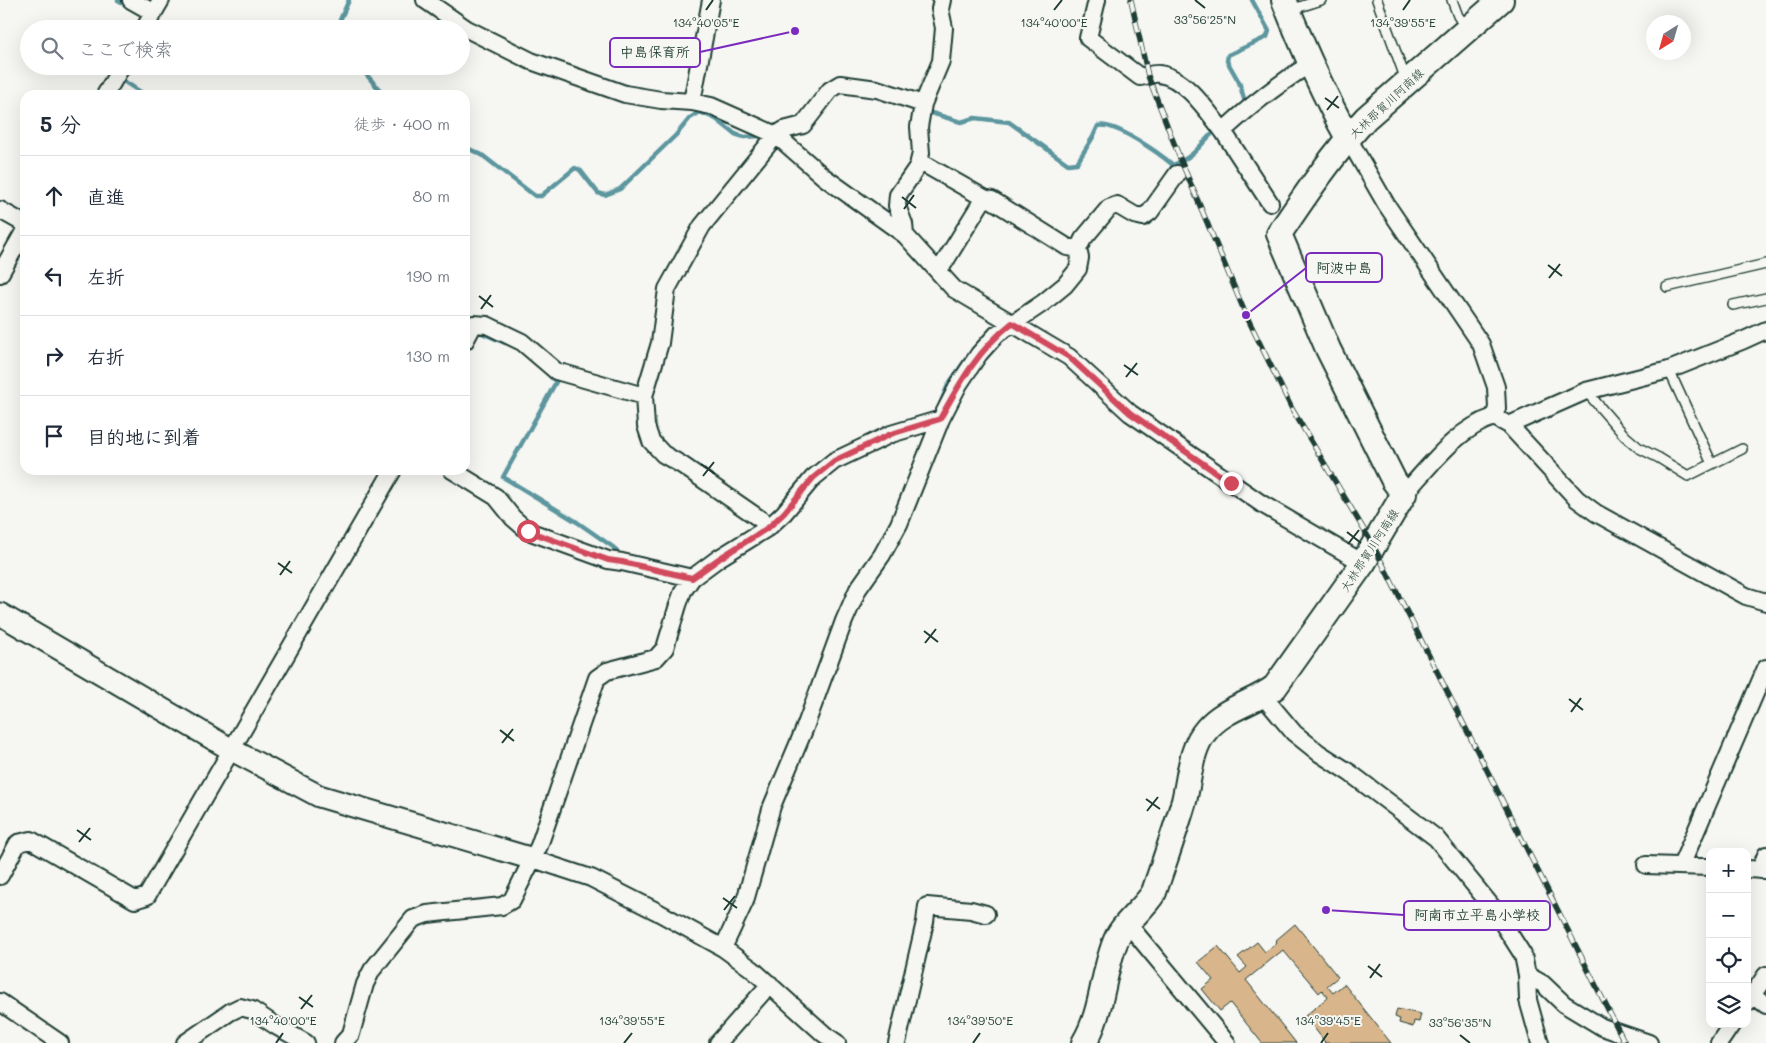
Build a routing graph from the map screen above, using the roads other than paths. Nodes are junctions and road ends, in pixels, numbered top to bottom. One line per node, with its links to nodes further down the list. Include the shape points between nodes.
1 (131, 0): 11 (street)
2 (425, 0): 13 (street)
3 (711, 0): 20 (street)
4 (942, 0): 21 (street, via 941,61)
5 (1097, 0): 22 (street, via 1088,38 1140,77 1157,73 1171,77 1190,92)
6 (1321, 0): 10 (lane)
7 (1377, 0): 18 (lane)
8 (1452, 0): 14 (lane)
9 (1501, 0): 14 (main road, 大林那賀川阿南線)
10 (1286, 5): 16 (main road)
11 (157, 7): 12 (street)
12 (149, 20)
13 (454, 20)
14 (1468, 29): 18 (main road, 大林那賀川阿南線)
15 (470, 31): 20 (street, via 530,61 625,94)
16 (1310, 64): 22 (street); 24 (main road)
17 (117, 75): 19 (street)
18 (1407, 82): 24 (main road, 大林那賀川阿南線)
19 (108, 90)
20 (692, 102): 23 (street, via 711,106)
21 (923, 104): 23 (street, via 877,89 840,84 830,90 803,125); 25 (street)
22 (1220, 128): 28 (street)
23 (776, 134): 31 (street, via 824,177); 45 (street, via 702,226 668,289 660,343)
24 (1348, 138): 47 (street, via 1386,204 1481,344 1496,387); 52 (main road, 大林那賀川阿南線, via 1279,234 1328,349 1394,481)
25 (919, 161): 27 (street); 31 (street, via 898,195 896,206)
26 (1177, 174): 33 (street, via 1150,212 1142,217 1117,205 1109,208)
27 (984, 198): 33 (street); 35 (street, via 944,263)
28 (1270, 203)
29 (0, 210): 30 (street)
30 (20, 221)
31 (905, 235): 35 (street)
32 (20, 239): 36 (street)
33 (1073, 248): 40 (street, via 1080,258 1078,269 1065,285)
34 (1766, 264): 37 (lane)
35 (936, 269): 40 (street, via 954,289)
36 (0, 274)
37 (1667, 287)
38 (1766, 298): 39 (lane)
39 (1733, 305)
40 (1012, 323): 46 (street, via 979,354); 54 (street, via 1069,357 1130,413 1262,504)
41 (1766, 330): 43 (street)
42 (470, 332): 45 (street, via 474,324 487,326 522,342 556,370)
43 (1669, 370): 44 (street); 49 (lane)
44 (1586, 391): 47 (street); 49 (lane, via 1639,448 1688,476)
45 (644, 396): 53 (street, via 646,426 651,441 663,454)
46 (940, 419): 53 (street, via 891,434 834,461 813,478 784,513); 69 (street, via 899,524 858,589 844,621 772,806 745,901)
47 (1501, 421): 52 (street, via 1482,421 1453,440); 56 (street, via 1596,513 1746,596)
48 (1742, 449): 49 (lane)
49 (1712, 464)
50 (389, 475): 61 (street)
51 (460, 475): 55 (street, via 496,496 528,531 608,560)
52 (1404, 494): 54 (main road, 大林那賀川阿南線)
53 (766, 524): 55 (street)
54 (1363, 563): 60 (main road, 大林那賀川阿南線, via 1275,687)
55 (692, 578): 62 (street, via 683,592 665,648 656,658 607,671 597,678)
56 (1766, 602)
57 (0, 614): 61 (street)
58 (1766, 668): 59 (street)
59 (1761, 693): 64 (street)
60 (1263, 696): 68 (main road, 大林那賀川阿南線, via 1226,713 1207,729 1198,744 1184,800 1154,892); 70 (street, via 1300,738 1436,838 1493,908 1523,955)
61 (232, 750): 62 (street, via 319,796); 66 (street, via 147,896 135,900 31,840 18,843)
62 (533, 859): 69 (street, via 591,878); 79 (street, via 512,900 502,906 427,914 413,919 372,970 350,1034)
63 (1646, 865): 64 (street)
64 (1681, 866): 65 (street)
65 (1706, 868)
66 (0, 876)
67 (986, 914): 82 (street, via 927,906)
68 (1128, 924): 83 (main road, 大林那賀川阿南線, via 1117,937 1110,954 1100,1001); 84 (street)
69 (723, 948): 72 (street)
70 (1527, 975): 85 (street, via 1528,1000); 86 (street, via 1543,984 1564,1004 1602,1027)
71 (1766, 975): 73 (street)
72 (770, 984): 80 (street); 81 (street)
73 (1755, 1001)
74 (0, 1002): 76 (street)
75 (1729, 1028): 87 (street)
76 (60, 1043)
77 (185, 1043): 78 (street, via 240,1007 252,1010)
78 (306, 1043)
79 (343, 1043)
80 (718, 1043)
81 (837, 1043)
82 (897, 1043)
83 (1084, 1043)
84 (1227, 1043)
85 (1540, 1043)
86 (1649, 1043)
87 (1719, 1043)

